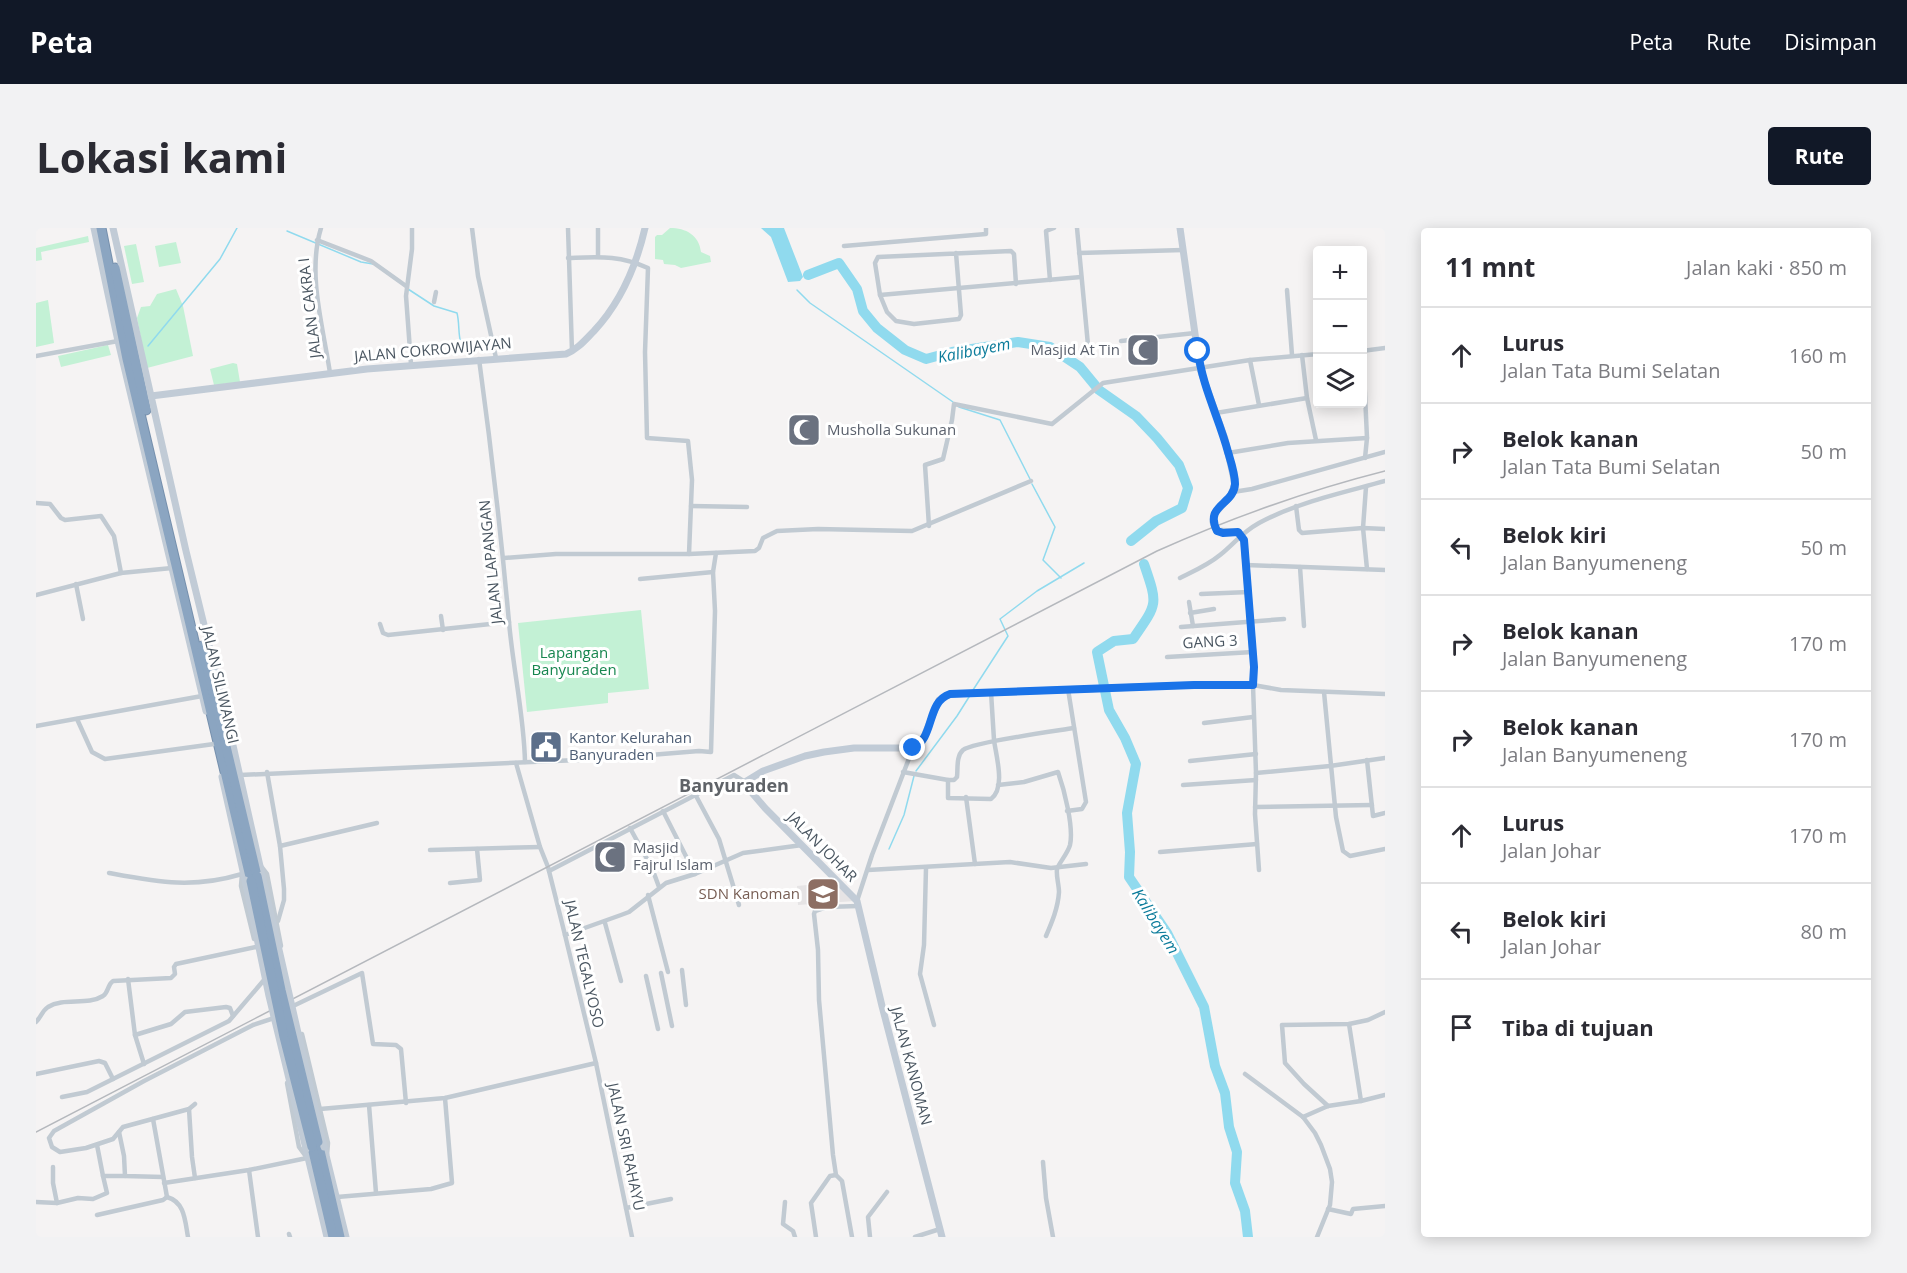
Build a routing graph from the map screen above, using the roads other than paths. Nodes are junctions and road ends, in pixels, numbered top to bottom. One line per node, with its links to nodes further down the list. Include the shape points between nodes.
1 (94, 228): 33 (street)
2 (101, 228): 87 (highway, JALAN SILIWANGI, via 127,359)
3 (107, 228): 87 (highway, JALAN SILIWANGI)
4 (113, 228): 50 (street)
5 (321, 228): 15 (street, JALAN CAKRA I)
6 (412, 228): 26 (street)
7 (472, 228): 44 (street)
8 (568, 228): 21 (street)
9 (598, 228): 20 (street)
10 (645, 228): 22 (street)
11 (1054, 228): 24 (street, via 1046,231)
12 (1077, 228): 19 (street)
13 (1180, 228): 17 (street)
14 (986, 231): 16 (street)
15 (316, 243): 26 (street, JALAN CAKRA I, via 371,261); 49 (street, JALAN CAKRA I, via 317,290)
16 (844, 246)
17 (1183, 250): 19 (street); 32 (street)
18 (956, 253): 25 (street, via 1011,251); 27 (street); 30 (street, via 878,257 874,263)
19 (1079, 253): 23 (street)
20 (598, 256): 21 (street); 22 (street)
21 (568, 258): 38 (street)
22 (634, 262): 38 (street, via 621,296 606,318); 65 (street, via 648,268 647,438 688,441)
23 (1081, 277): 24 (street); 35 (street)
24 (1050, 280): 25 (street)
25 (1016, 284): 27 (street)
26 (406, 287): 47 (street)
27 (959, 289): 30 (street); 30 (street, via 959,319 914,324 891,318)
28 (1287, 290): 41 (street)
29 (436, 292): 31 (street)
30 (880, 295)
31 (434, 302)
32 (1195, 333): 34 (street); 48 (street)
33 (118, 341): 43 (street); 76 (street)
34 (1121, 341)
35 (1088, 345)
36 (1385, 348): 37 (street)
37 (1367, 350)
38 (572, 351): 44 (street, JALAN COKROWIJAYAN)
39 (1313, 354): 42 (street)
40 (1363, 354): 54 (street)
41 (1292, 355): 42 (street); 46 (street)
42 (1302, 355): 51 (street)
43 (36, 356)
44 (496, 358): 45 (street, JALAN COKROWIJAYAN)
45 (479, 359): 47 (street, JALAN COKROWIJAYAN); 73 (street, JALAN LAPANGAN)
46 (1250, 360): 48 (street); 52 (street)
47 (411, 364): 49 (street, JALAN COKROWIJAYAN)
48 (1200, 369): 53 (street); 67 (street, via 1102,383 1052,424 955,403 943,459 925,465)
49 (330, 373): 50 (street, JALAN COKROWIJAYAN)
50 (151, 396): 129 (street)
51 (1307, 398): 52 (street); 55 (street)
52 (1259, 405): 53 (street)
53 (1216, 413): 57 (street)
54 (1367, 438): 55 (street); 58 (street)
55 (1316, 440): 57 (street)
56 (1385, 452): 58 (street)
57 (1228, 453): 62 (street, via 1235,484)
58 (1365, 458): 62 (street)
59 (1031, 481): 67 (street)
60 (1385, 481): 61 (street)
61 (1366, 487): 64 (street); 68 (street)
62 (1233, 492): 70 (street, via 1214,514 1215,526 1223,533)
63 (36, 503): 80 (street, via 50,504 65,520 101,516 114,536)
64 (1296, 506): 68 (street, via 1302,533); 70 (street)
65 (691, 507): 66 (street); 72 (street)
66 (747, 507)
67 (929, 525): 71 (street, via 907,532 777,531 763,538 758,550)
68 (1363, 528): 69 (street); 77 (street)
69 (1385, 529)
70 (1241, 534): 74 (street); 81 (street, via 1209,563)
71 (716, 553): 72 (street); 79 (street)
72 (689, 554): 73 (street)
73 (504, 558): 96 (street, JALAN LAPANGAN)
74 (1246, 565): 75 (street); 84 (street)
75 (1300, 567): 77 (street); 99 (street)
76 (172, 568): 80 (street); 91 (street)
77 (1368, 569): 78 (street)
78 (1385, 570)
79 (713, 572): 82 (street); 123 (street, via 711,752)
80 (121, 573): 83 (street)
81 (1180, 578)
82 (640, 579)
83 (76, 584): 86 (street); 93 (street)
84 (1249, 592): 85 (street); 95 (street)
85 (1202, 594)
86 (36, 595)
87 (189, 602): 91 (highway, JALAN SILIWANGI); 164 (highway, JALAN SILIWANGI)
88 (1189, 602): 90 (street)
89 (1214, 609): 90 (street)
90 (1190, 613): 98 (street)
91 (186, 614): 102 (highway, JALAN SILIWANGI)
92 (441, 616): 101 (street)
93 (83, 619)
94 (1284, 619): 95 (street)
95 (1250, 621): 98 (street); 103 (street)
96 (509, 622): 101 (street); 123 (street, JALAN LAPANGAN)
97 (380, 624): 101 (street, via 388,635)
98 (1193, 626): 100 (street)
99 (1304, 626)
100 (1181, 627)
101 (443, 630)
102 (194, 651): 110 (street); 164 (highway, JALAN SILIWANGI)
103 (1253, 652): 104 (street, GANG 3); 105 (street)
104 (1167, 657)
105 (1253, 685): 106 (street); 108 (street); 111 (street)
106 (1068, 689): 107 (street); 115 (street)
107 (991, 692): 116 (street); 118 (street, via 952,693 940,698 923,739)
108 (1324, 692): 109 (street); 125 (street)
109 (1385, 694)
110 (202, 696): 112 (street); 117 (street)
111 (1252, 717): 113 (street); 119 (street)
112 (77, 719): 114 (street); 117 (street, via 92,752 105,759)
113 (1204, 723)
114 (36, 726)
115 (1074, 728): 116 (street); 141 (street, via 1086,802 1082,809)
116 (994, 742): 130 (street, via 962,751 957,777); 133 (street)
117 (214, 744): 164 (street)
118 (913, 748): 127 (street); 132 (street, via 824,752 763,771)
119 (1256, 754): 122 (street); 128 (street)
120 (1385, 758): 121 (street)
121 (1366, 760): 125 (street); 138 (street)
122 (1191, 761)
123 (525, 762): 124 (street)
124 (516, 763): 126 (street); 148 (street, JALAN TEGALYOSO)
125 (1330, 766): 128 (street); 137 (street)
126 (267, 772): 129 (street); 147 (street)
127 (903, 772): 130 (street); 159 (street)
128 (1256, 773): 131 (street)
129 (240, 775): 156 (street)
130 (948, 780): 136 (street, via 948,798)
131 (1256, 780): 134 (street); 139 (street)
132 (745, 782): 135 (street, via 734,775); 146 (street, JALAN JOHAR)
133 (998, 785): 136 (street, via 993,798); 141 (street, via 1058,772)
134 (1183, 785)
135 (695, 794): 140 (street); 153 (street)
136 (966, 797): 154 (street)
137 (1335, 805): 138 (street); 139 (street); 150 (street, via 1346,855)
138 (1372, 805): 142 (street, via 1373,816)
139 (1255, 807): 145 (street)
140 (663, 811): 144 (street); 163 (street)
141 (1067, 811): 158 (street, via 1071,842)
142 (1385, 813)
143 (377, 823): 147 (street)
144 (630, 828): 161 (street); 166 (street)
145 (1257, 844): 152 (street); 160 (street)
146 (802, 845): 153 (street, via 753,850); 168 (street, JALAN JOHAR)
147 (280, 846): 171 (street, via 284,900)
148 (540, 847): 149 (street); 161 (street, JALAN TEGALYOSO)
149 (477, 849): 151 (street); 165 (street, via 480,880)
150 (1385, 849)
151 (430, 850)
152 (1160, 852)
153 (726, 860): 163 (street); 169 (street)
154 (975, 864): 157 (street); 158 (street, via 1010,862)
155 (1086, 864): 158 (street)
156 (260, 865): 164 (street); 171 (street, via 267,874)
157 (926, 868): 159 (street); 189 (street, via 920,974)
158 (1057, 868): 173 (street, via 1059,895)
159 (868, 870): 168 (street)
160 (1259, 870)
161 (549, 871): 172 (street, JALAN TEGALYOSO)
162 (109, 873): 164 (street, via 195,884)
163 (695, 874): 166 (street)
164 (250, 876): 174 (street, via 241,886); 212 (street, bridge); 212 (highway, JALAN SILIWANGI, bridge, via 284,1037)
165 (450, 883)
166 (659, 887): 167 (street)
167 (648, 895): 170 (street, via 629,912); 176 (street)
168 (857, 904): 216 (street, via 821,908 814,914); 233 (street, JALAN KANOMAN)
169 (739, 905)
170 (605, 922): 172 (street); 181 (street)
171 (277, 923): 180 (street, via 287,975 276,984)
172 (566, 935): 193 (street, JALAN TEGALYOSO)
173 (1046, 936)
174 (256, 947): 179 (street, via 176,964 176,974 171,978); 180 (street)
175 (682, 970): 182 (street)
176 (668, 972)
177 (661, 973): 190 (street)
178 (646, 976): 191 (street)
179 (128, 979): 187 (street, via 110,982 103,996 51,1006); 192 (street)
180 (264, 980): 185 (street)
181 (621, 981)
182 (686, 1005)
183 (294, 1006): 186 (street); 202 (street, via 362,973 374,1044 396,1045 401,1049); 207 (street)
184 (1385, 1012): 188 (street)
185 (233, 1016): 192 (street, via 226,1006 185,1012 171,1024); 194 (street)
186 (273, 1019): 211 (street, via 253,1024 144,1081 54,1131 49,1138 52,1147 60,1152); 212 (street, via 299,1147)
187 (36, 1022)
188 (1349, 1024): 201 (street); 205 (street, via 1282,1025 1285,1063)
189 (934, 1025)
190 (672, 1026)
191 (658, 1029)
192 (135, 1035): 194 (street)
193 (596, 1063): 200 (street); 230 (street, JALAN SRI RAHAYU)
194 (144, 1064): 197 (street)
195 (36, 1074): 197 (street, via 99,1061 105,1063)
196 (1245, 1074): 208 (street)
197 (113, 1079): 199 (street, via 87,1092)
198 (1385, 1095): 201 (street)
199 (62, 1097)
200 (445, 1098): 202 (street); 222 (street, via 452,1183)
201 (1361, 1101): 205 (street)
202 (406, 1102): 204 (street)
203 (195, 1104): 206 (street)
204 (369, 1104): 207 (street); 222 (street)
205 (1328, 1106): 208 (street)
206 (189, 1108): 209 (street); 219 (street)
207 (320, 1109): 212 (street, via 328,1143)
208 (1303, 1116): 231 (street, via 1330,1169)
209 (153, 1119): 210 (street, via 123,1127); 220 (street)
210 (119, 1132): 211 (street); 218 (street)
211 (97, 1145): 217 (street)
212 (315, 1153): 215 (street); 224 (street); 236 (street); 237 (highway); 238 (highway)
213 (1043, 1162): 246 (street)
214 (52, 1167): 228 (street)
215 (249, 1170): 219 (street); 235 (street)
216 (836, 1175): 242 (street, via 831,1176 811,1203); 243 (street, via 842,1181)
217 (103, 1176): 218 (street); 228 (street, via 106,1193 93,1199)
218 (125, 1176): 220 (street)
219 (195, 1178): 220 (street)
220 (164, 1180): 223 (street)
221 (887, 1192): 244 (street, via 867,1219)
222 (376, 1194): 224 (street)
223 (167, 1197): 232 (street); 234 (street, via 180,1204)
224 (337, 1197): 239 (street)
225 (671, 1199): 230 (street)
226 (36, 1202): 228 (street)
227 (785, 1202): 241 (street, via 783,1224)
228 (57, 1203)
229 (1385, 1206): 231 (street, via 1353,1209 1351,1214)
230 (626, 1208): 240 (street, JALAN SRI RAHAYU)
231 (1328, 1209): 247 (street)
232 (98, 1215)
233 (941, 1233): 245 (street)
234 (188, 1237)
235 (258, 1237)
236 (327, 1237)
237 (333, 1237)
238 (340, 1237)
239 (346, 1237)
240 (632, 1237)
241 (795, 1237)
242 (816, 1237)
243 (852, 1237)
244 (870, 1237)
245 (915, 1237)
246 (1053, 1237)
247 (1317, 1237)

